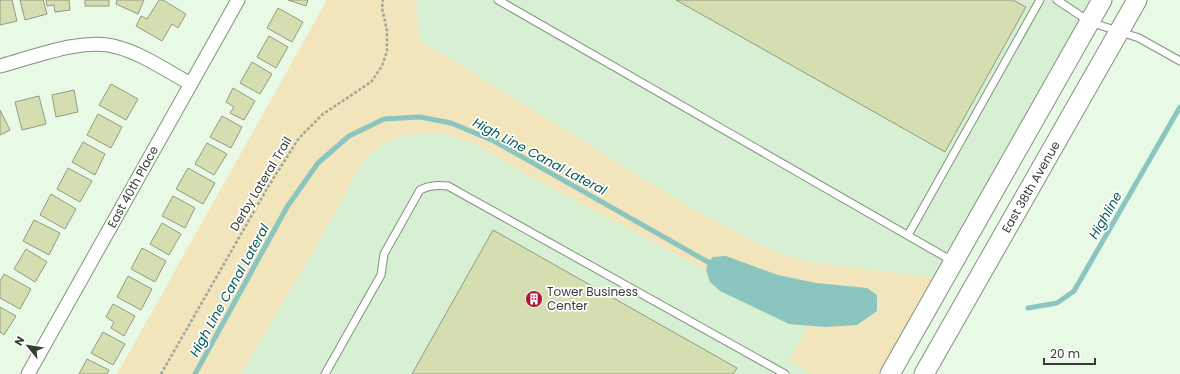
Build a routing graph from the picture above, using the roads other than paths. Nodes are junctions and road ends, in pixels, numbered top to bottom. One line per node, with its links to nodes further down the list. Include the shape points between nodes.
1 (238, 0): 11 (street, East 40th Place)
2 (498, 0): 12 (lane)
3 (1040, 0): 12 (lane)
4 (1057, 0): 7 (lane)
5 (1102, 0): 7 (main road)
6 (1137, 0): 8 (main road, East 38th Avenue)
7 (1090, 22): 8 (lane); 13 (main road)
8 (1120, 32): 9 (lane, via 1139,38); 18 (main road, East 38th Avenue)
9 (1180, 61)
10 (0, 66): 11 (street, via 82,44 100,44 133,53)
11 (191, 84): 14 (street, East 40th Place)
12 (908, 236): 13 (lane)
13 (954, 262): 17 (main road)
14 (28, 374)
15 (326, 374): 16 (lane, via 382,275 384,254 420,190 438,185 448,186)
16 (785, 374)
17 (890, 374)
18 (924, 374)

